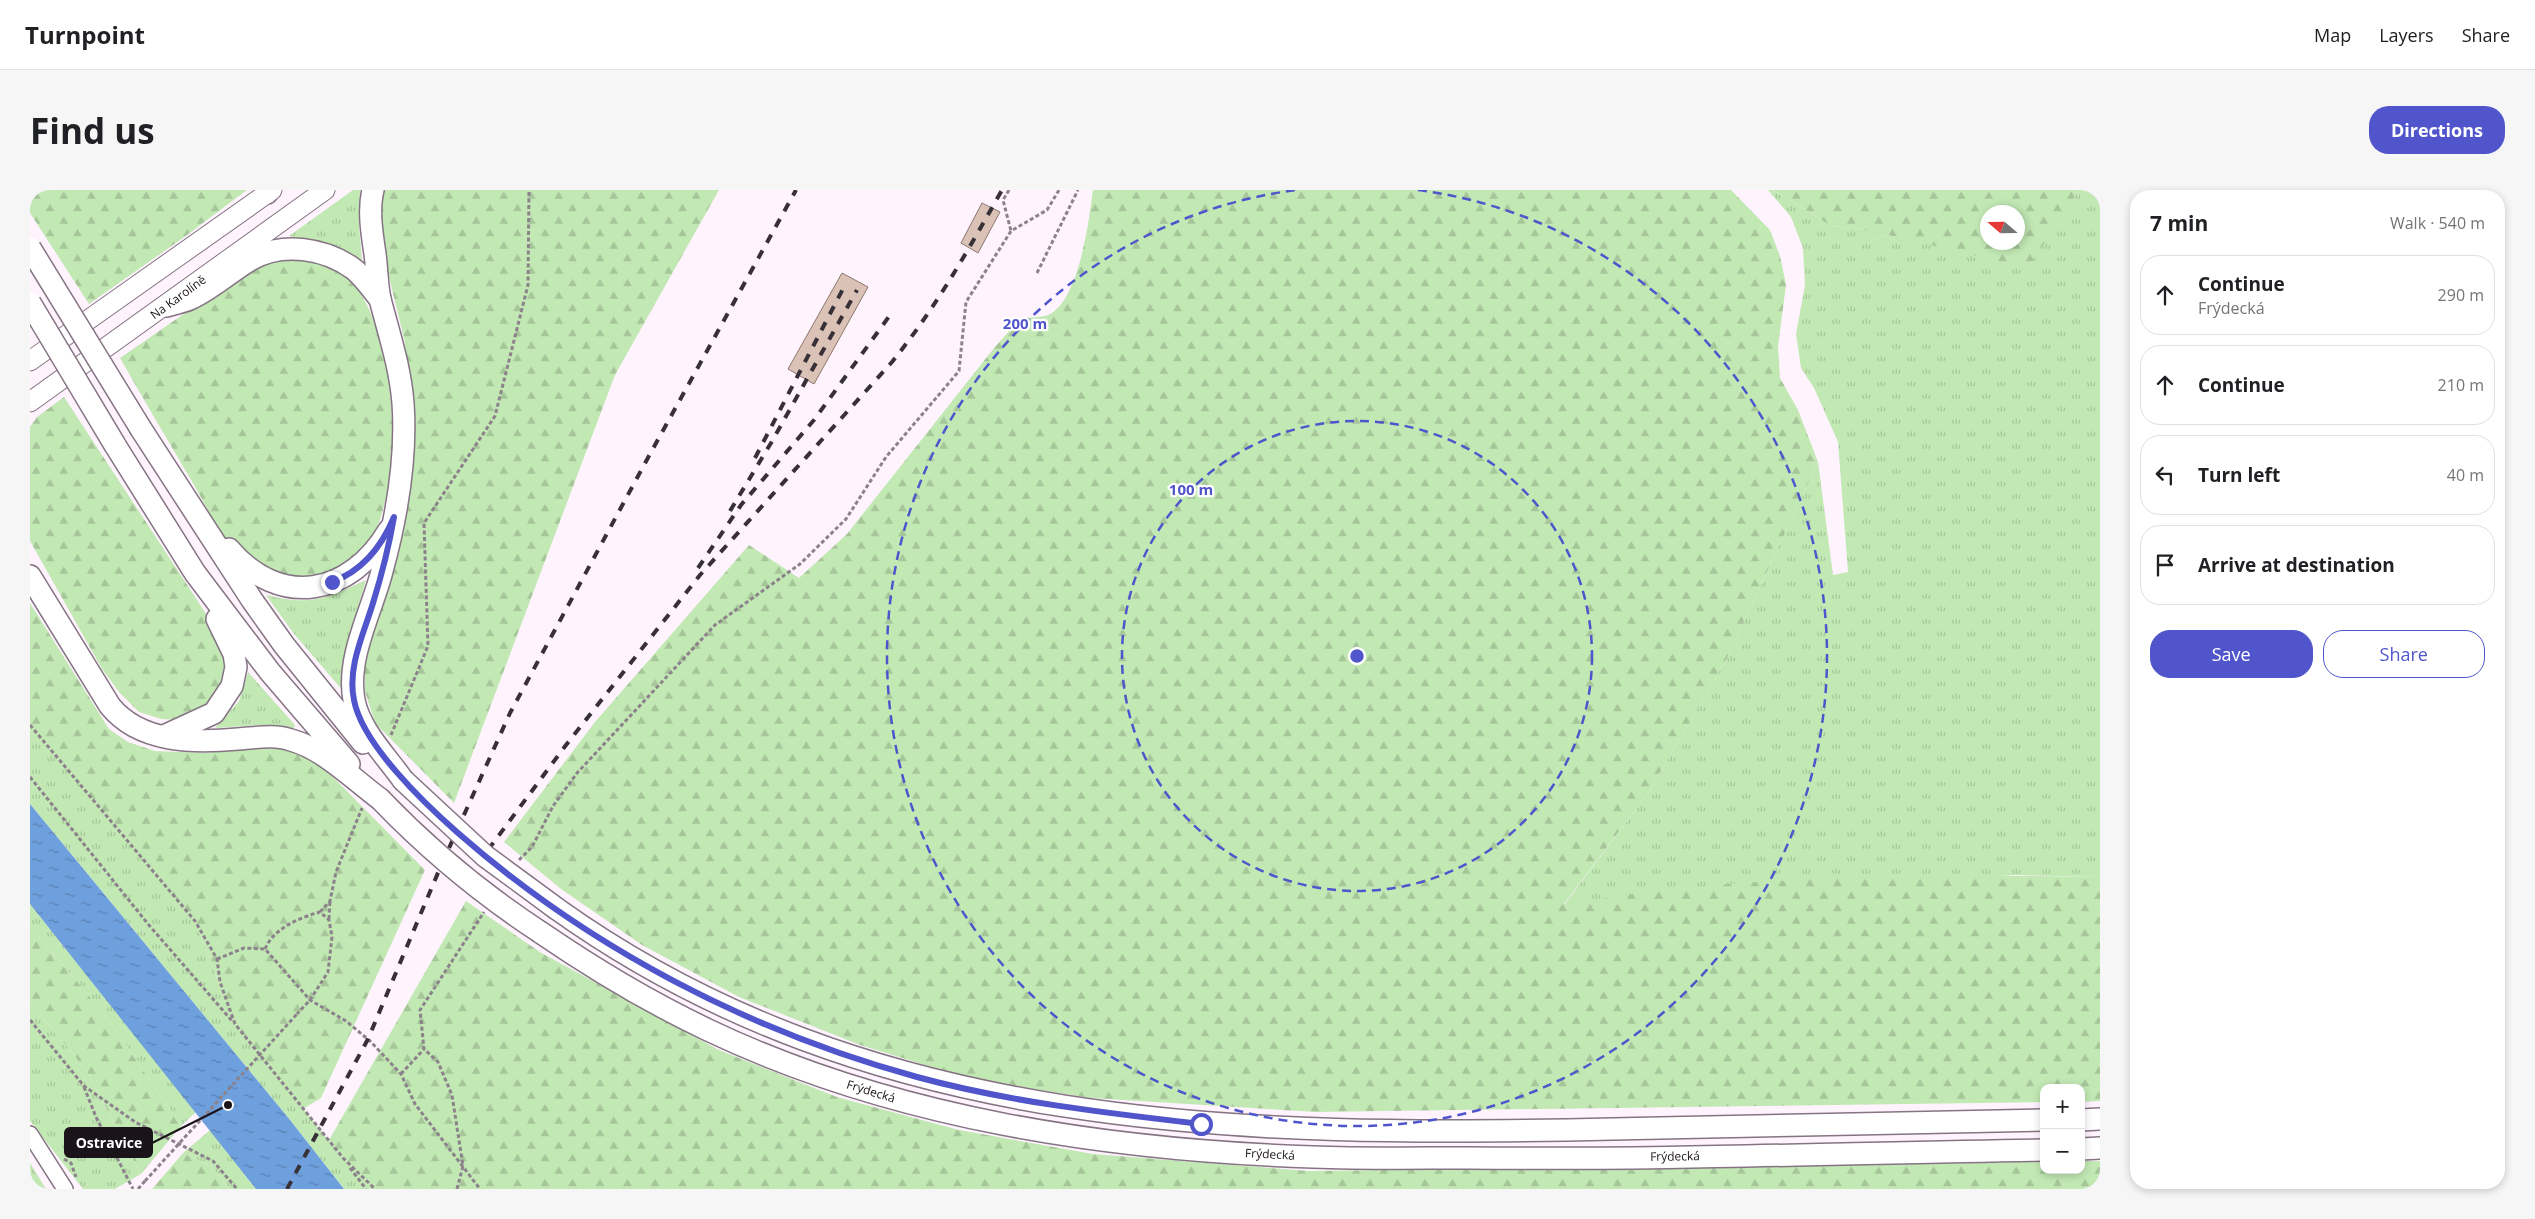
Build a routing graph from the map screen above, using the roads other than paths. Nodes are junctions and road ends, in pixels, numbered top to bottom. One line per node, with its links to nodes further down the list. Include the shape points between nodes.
1 (325, 190): 7 (street, Na Karolíně)
2 (373, 190): 5 (main road, via 372,233)
3 (269, 191): 8 (street)
4 (30, 248): 10 (main road, bridge)
5 (380, 298): 7 (main road, via 356,271 338,259 318,252 291,249 251,259 192,298); 11 (main road, via 398,366 403,409 402,466)
6 (30, 303): 12 (main road, bridge)
7 (167, 306): 9 (street, Na Karolíně)
8 (30, 362)
9 (30, 402)
10 (184, 499): 11 (main road, via 248,568 265,579 294,588 319,586 350,574 374,552); 15 (main road, via 284,645 362,743)
11 (394, 517): 15 (main road, via 382,573 358,648 352,685 362,721)
12 (195, 574): 14 (main road, via 234,654 234,681 214,713); 16 (main road, via 270,672)
13 (30, 576): 14 (main road, via 120,719 137,729)
14 (164, 736): 16 (main road, via 203,742 268,737 292,740 322,756)
15 (396, 773): 18 (main road, bridge, via 478,850 557,908 680,983 790,1034 915,1076 972,1090 1090,1111 1201,1124 1423,1131)
16 (372, 795): 23 (main road, Frýdecká, bridge, via 462,875 540,932 632,990 710,1031 780,1060 843,1083 968,1117 1090,1138 1200,1150 1322,1157 1533,1159)
17 (2100, 1119): 19 (main road)
18 (2040, 1120)
19 (2085, 1120)
20 (30, 1134): 24 (street)
21 (2100, 1148): 22 (main road)
22 (2085, 1149)
23 (2040, 1150)
24 (65, 1189)

